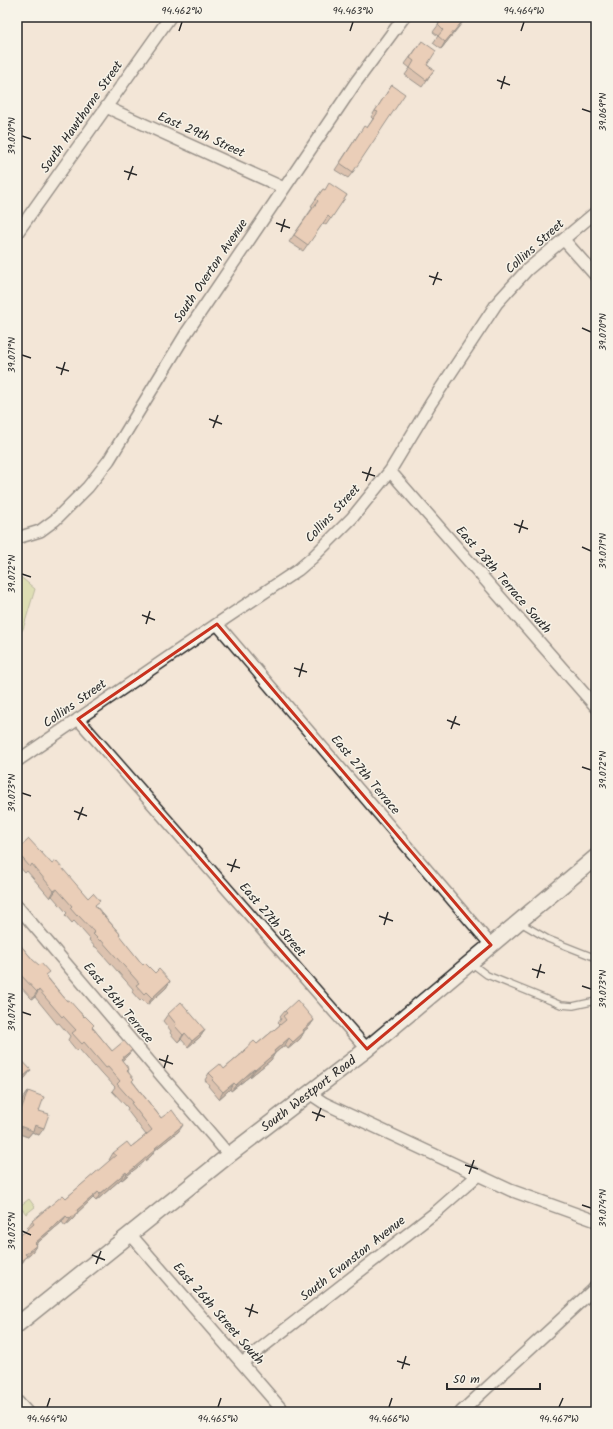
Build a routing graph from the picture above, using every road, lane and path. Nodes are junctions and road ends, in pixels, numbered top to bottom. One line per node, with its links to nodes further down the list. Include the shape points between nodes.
1 (170, 17): 3 (street, South Hawthorne Street)
2 (404, 17): 4 (street, South Overton Avenue)
3 (106, 107): 4 (street, East 29th Street); 6 (street, South Hawthorne Street)
4 (284, 188): 10 (street, South Overton Avenue, via 187,332 109,460 88,487 55,520 35,532)
5 (596, 212): 7 (street, Collins Street)
6 (17, 233)
7 (564, 240): 8 (street); 9 (street, Collins Street, via 527,270 497,303)
8 (596, 276)
9 (390, 471): 11 (street, Collins Street, via 352,518 312,558); 12 (street, East 28th Terrace South)
10 (17, 538)
11 (217, 624): 13 (street, Collins Street); 18 (street, East 27th Terrace)
12 (596, 707)
13 (78, 718): 14 (street, Collins Street); 22 (street, East 27th Street)
14 (17, 761)
15 (596, 857): 17 (street, South Westport Road)
16 (17, 906): 24 (street, East 26th Terrace)
17 (519, 922): 18 (street, South Westport Road); 19 (lane, via 548,939)
18 (491, 946): 20 (street, South Westport Road)
19 (596, 958)
20 (470, 963): 21 (lane, via 488,975 560,1005 583,1005); 22 (street, South Westport Road)
21 (596, 1001)
22 (366, 1049): 23 (street, South Westport Road)
23 (309, 1093): 24 (street, South Westport Road); 25 (street, via 324,1103)
24 (229, 1155): 27 (street, South Westport Road)
25 (478, 1175): 26 (street, via 510,1190); 30 (street, South Evanston Avenue, via 436,1212)
26 (596, 1221)
27 (130, 1235): 29 (street, South Westport Road); 30 (street, East 26th Street South)
28 (596, 1286): 34 (street)
29 (17, 1325)
30 (242, 1363): 33 (street, East 26th Street South)
31 (17, 1401): 32 (street)
32 (27, 1412)
33 (284, 1412)
34 (461, 1412)

